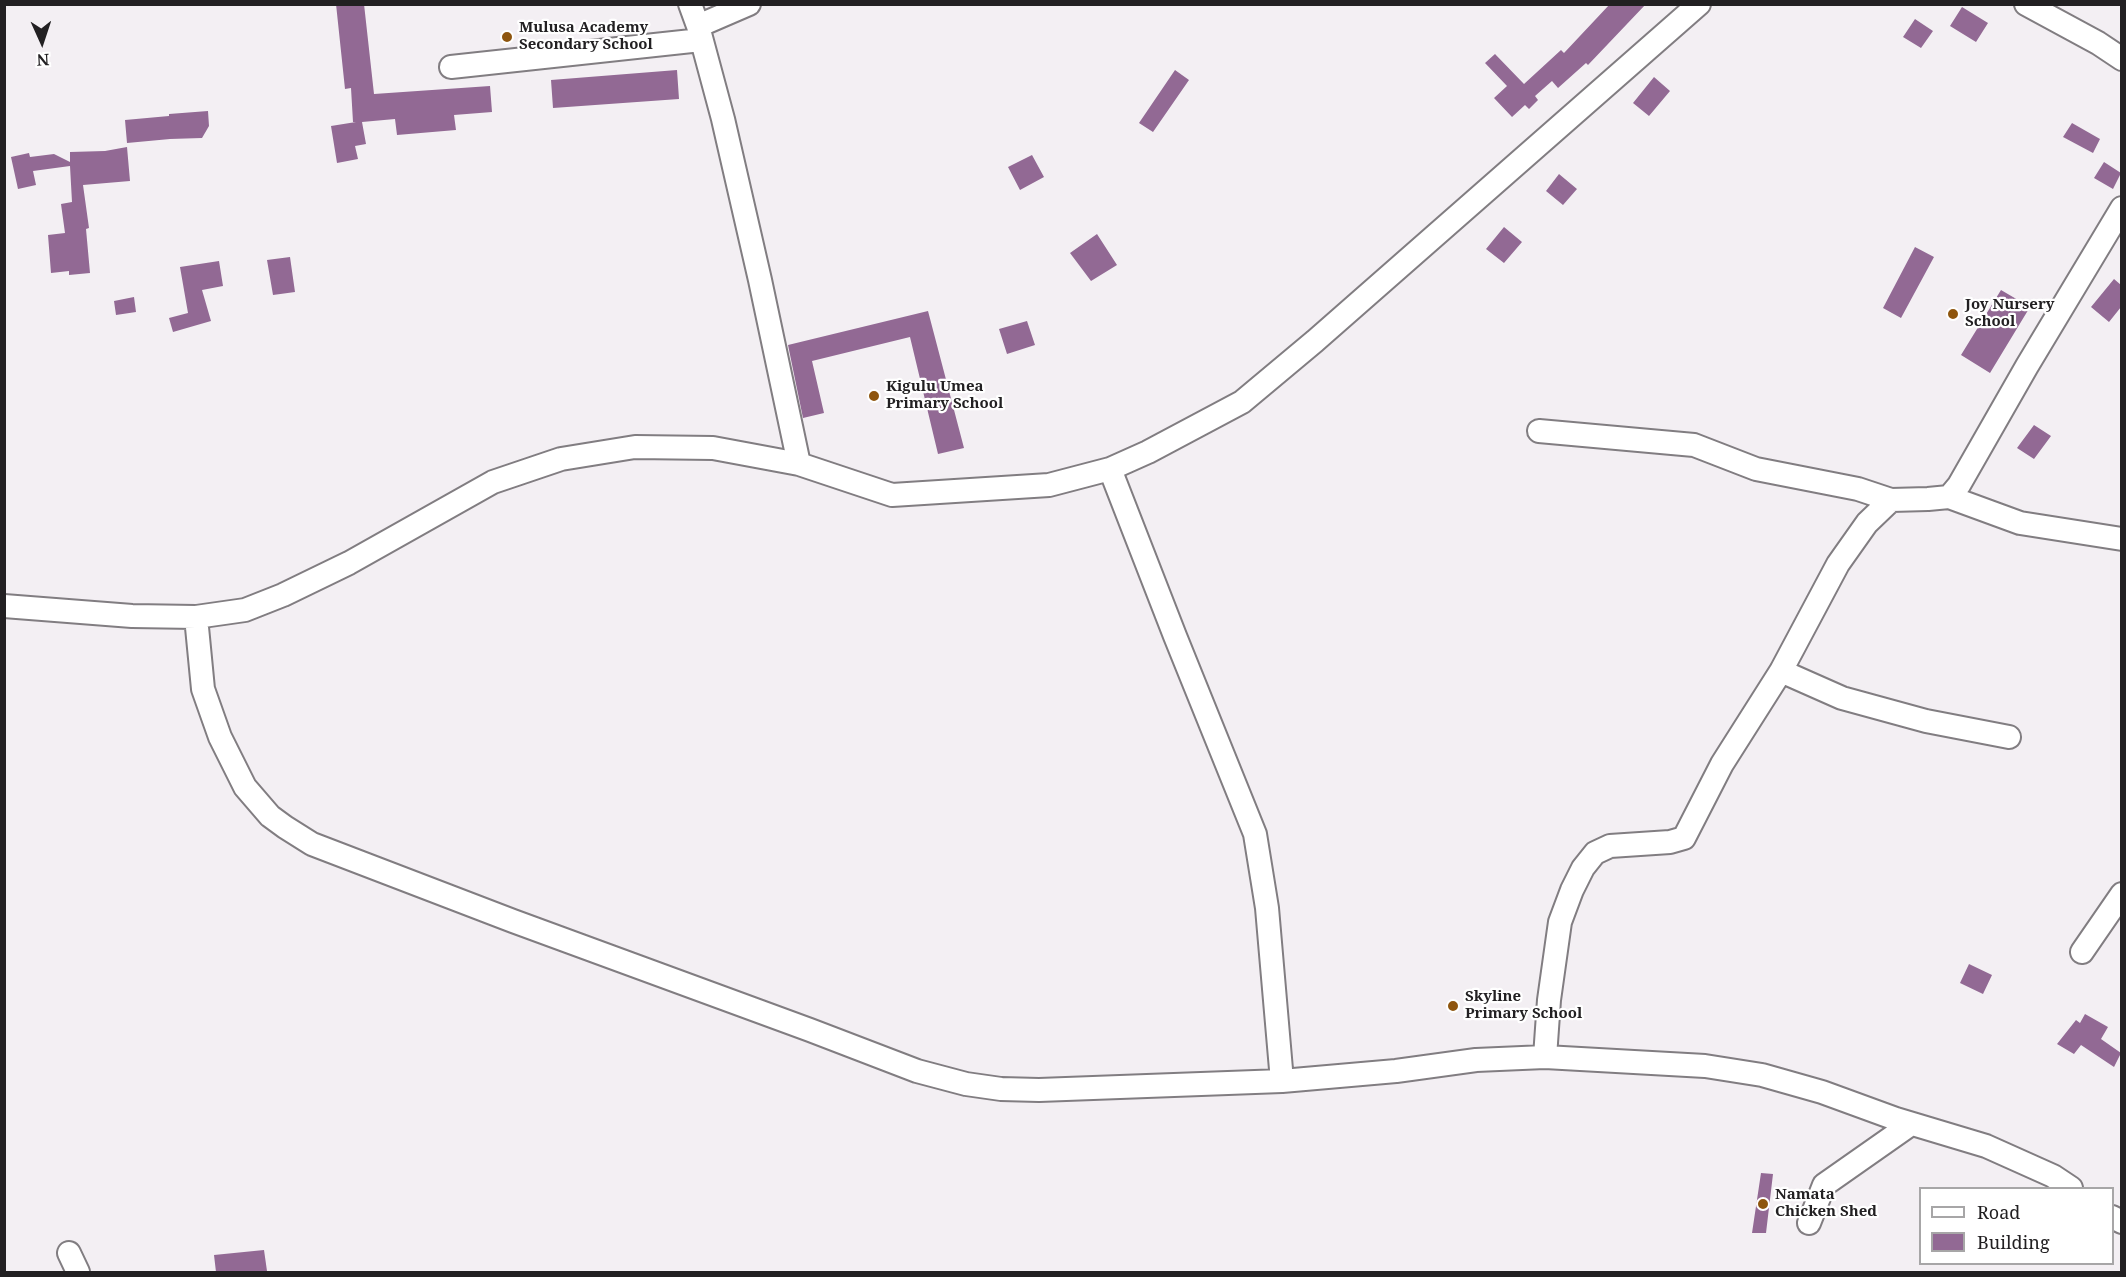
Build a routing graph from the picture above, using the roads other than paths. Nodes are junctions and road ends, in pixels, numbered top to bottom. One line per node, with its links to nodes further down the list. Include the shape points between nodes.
1 (690, 4): 5 (street)
2 (749, 4): 5 (street)
3 (1699, 4): 11 (street, via 1242,402)
4 (2026, 4): 6 (street)
5 (700, 33): 7 (street); 10 (street, via 760,280)
6 (2121, 59)
7 (451, 67)
8 (2121, 208): 12 (street, via 1980,450)
9 (1539, 431): 13 (street, via 1694,445 1756,469 1858,489)
10 (799, 464): 11 (street, via 892,495 1049,485); 16 (street, via 713,448 635,447 561,459 493,482 349,563 283,595 244,610)
11 (1110, 469): 22 (street, via 1255,834)
12 (1949, 496): 13 (street); 14 (street, via 2020,523)
13 (1891, 500): 17 (street, via 1867,522 1838,564)
14 (2121, 539)
15 (4, 606): 16 (street)
16 (196, 617): 22 (street, via 203,689 220,737 245,787 270,816 312,843 917,1071 966,1084 1039,1090)
17 (1780, 671): 18 (street, via 1842,698 1926,721); 21 (street, via 1722,764 1684,838 1610,846 1595,853 1583,868 1560,922)
18 (2009, 737)
19 (2121, 894): 20 (street)
20 (2082, 952)
21 (1545, 1057): 22 (street, via 1476,1060); 23 (street, via 1705,1066 1762,1075)
22 (1282, 1081)
23 (1911, 1124): 24 (street, via 1986,1146); 25 (street, via 1824,1185)
24 (2070, 1187)
25 (1809, 1223)

